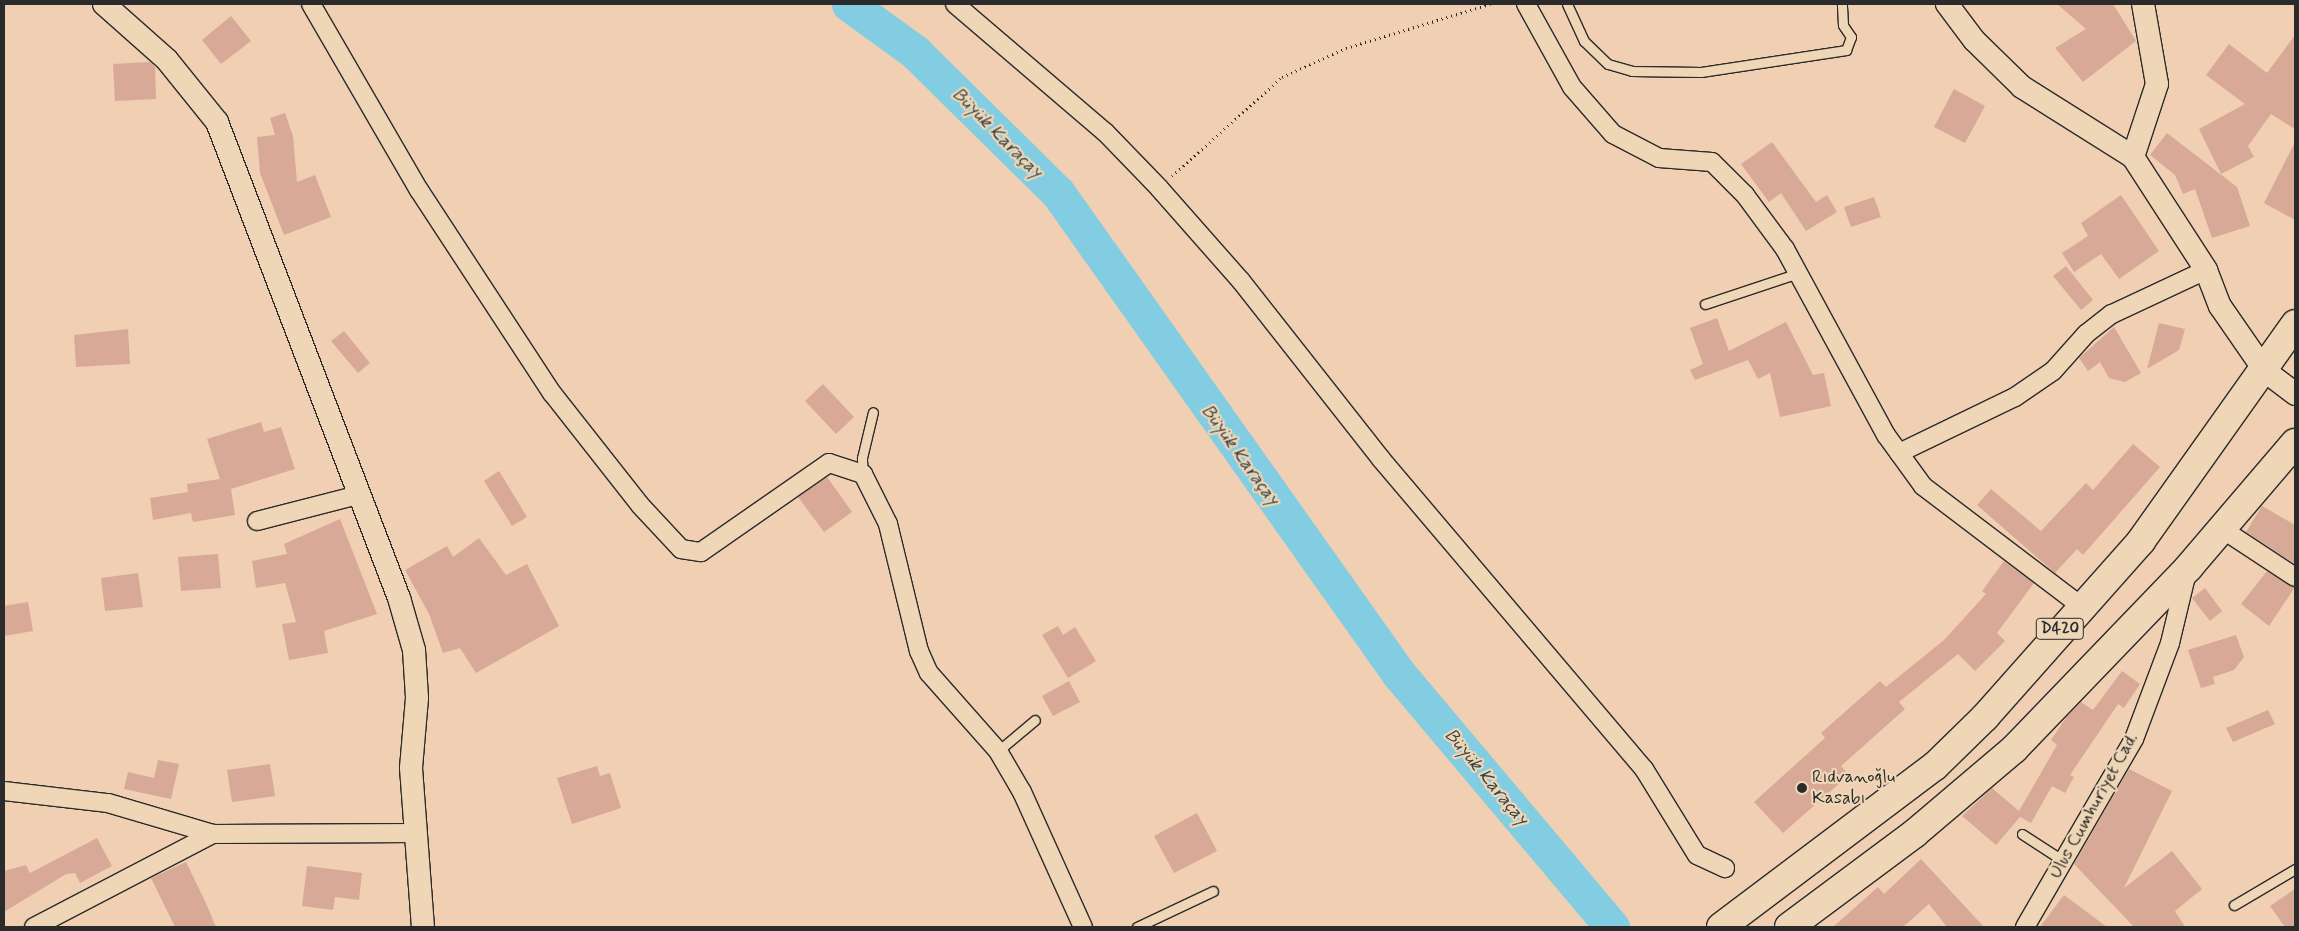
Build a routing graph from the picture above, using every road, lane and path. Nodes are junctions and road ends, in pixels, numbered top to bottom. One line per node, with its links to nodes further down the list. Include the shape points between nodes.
1 (104, 4): 22 (street, via 167,60 217,122)
2 (312, 4): 21 (street, via 418,190 552,392 640,505 681,549 701,552 829,463)
3 (955, 4): 11 (street, via 1105,132)
4 (1490, 4): 11 (path, via 1346,48 1282,77 1234,116)
5 (1526, 4): 13 (street, via 1572,87 1613,134 1659,158 1712,162 1769,225)
6 (1567, 4): 7 (lane, via 1584,41 1608,64 1632,71 1701,72 1846,50 1851,37 1842,26)
7 (1842, 4)
8 (1947, 4): 10 (street, via 1974,40 2022,87)
9 (2143, 4): 10 (street, via 2157,84)
10 (2133, 157): 12 (street)
11 (1159, 188): 35 (street, via 1241,281 1381,459 1644,769 1697,855)
12 (2206, 270): 16 (street, via 2220,306); 20 (street, via 2112,314 2086,334 2053,371 2015,396)
13 (1798, 273): 14 (lane); 20 (street)
14 (1705, 304)
15 (2295, 324): 16 (highway, D420)
16 (2265, 371): 17 (street); 27 (highway, D420, via 2141,541)
17 (2295, 394)
18 (874, 412): 21 (lane, via 862,458)
19 (2295, 443): 24 (highway, D420)
20 (1898, 453): 27 (street, via 1923,486)
21 (863, 474): 29 (street, via 888,524 919,651 930,673)
22 (358, 495): 23 (street); 31 (street, via 399,598 414,650 417,698 412,768)
23 (257, 520)
24 (2222, 529): 25 (highway, D420); 26 (street)
25 (2189, 567): 34 (street, Ulus Cumhuriyet Cad., via 2170,643 2134,739); 39 (highway, D420, via 2014,749 1916,833)
26 (2295, 577)
27 (2080, 605): 44 (highway, D420, via 1986,717 1935,766)
28 (1035, 720): 29 (lane)
29 (998, 751): 42 (street, via 1022,792)
30 (4, 791): 32 (street, via 108,803)
31 (417, 833): 32 (street); 41 (street)
32 (213, 834): 40 (street)
33 (2022, 834): 34 (lane)
34 (2062, 860): 45 (street, Ulus Cumhuriyet Cad.)
35 (1725, 868)
36 (2295, 869): 38 (lane)
37 (1213, 891): 43 (lane)
38 (2234, 905)
39 (1797, 921)
40 (34, 927)
41 (423, 927)
42 (1083, 927)
43 (1137, 927)
44 (1721, 927)
45 (2025, 927)

